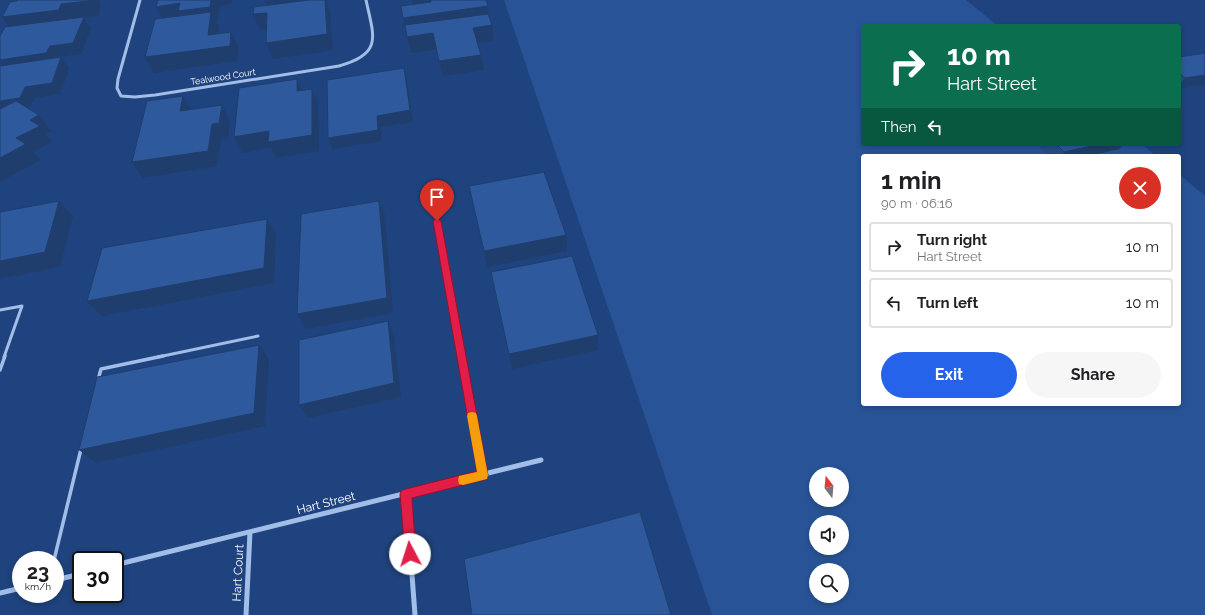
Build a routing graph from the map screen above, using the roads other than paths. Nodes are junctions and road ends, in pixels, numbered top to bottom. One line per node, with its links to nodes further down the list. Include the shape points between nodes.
1 (140, 0): 2 (street, Tealwood Court, via 118,79 117,88 122,96 162,94 339,66 360,59 366,55 374,40)
2 (366, 0)
3 (437, 221): 10 (lane)
4 (0, 310): 6 (lane, via 22,306)
5 (258, 336): 7 (lane, via 101,369)
6 (0, 370)
7 (97, 384)
8 (82, 445): 13 (lane)
9 (541, 460): 10 (street, Hart Street)
10 (483, 475): 11 (street, Hart Street)
11 (406, 494): 12 (street, Hart Street); 18 (street)
12 (250, 532): 14 (street, Hart Street); 17 (street, Hart Court)
13 (56, 551)
14 (124, 563)
15 (12, 590): 16 (street)
16 (0, 593)
17 (246, 615)
18 (415, 615)

